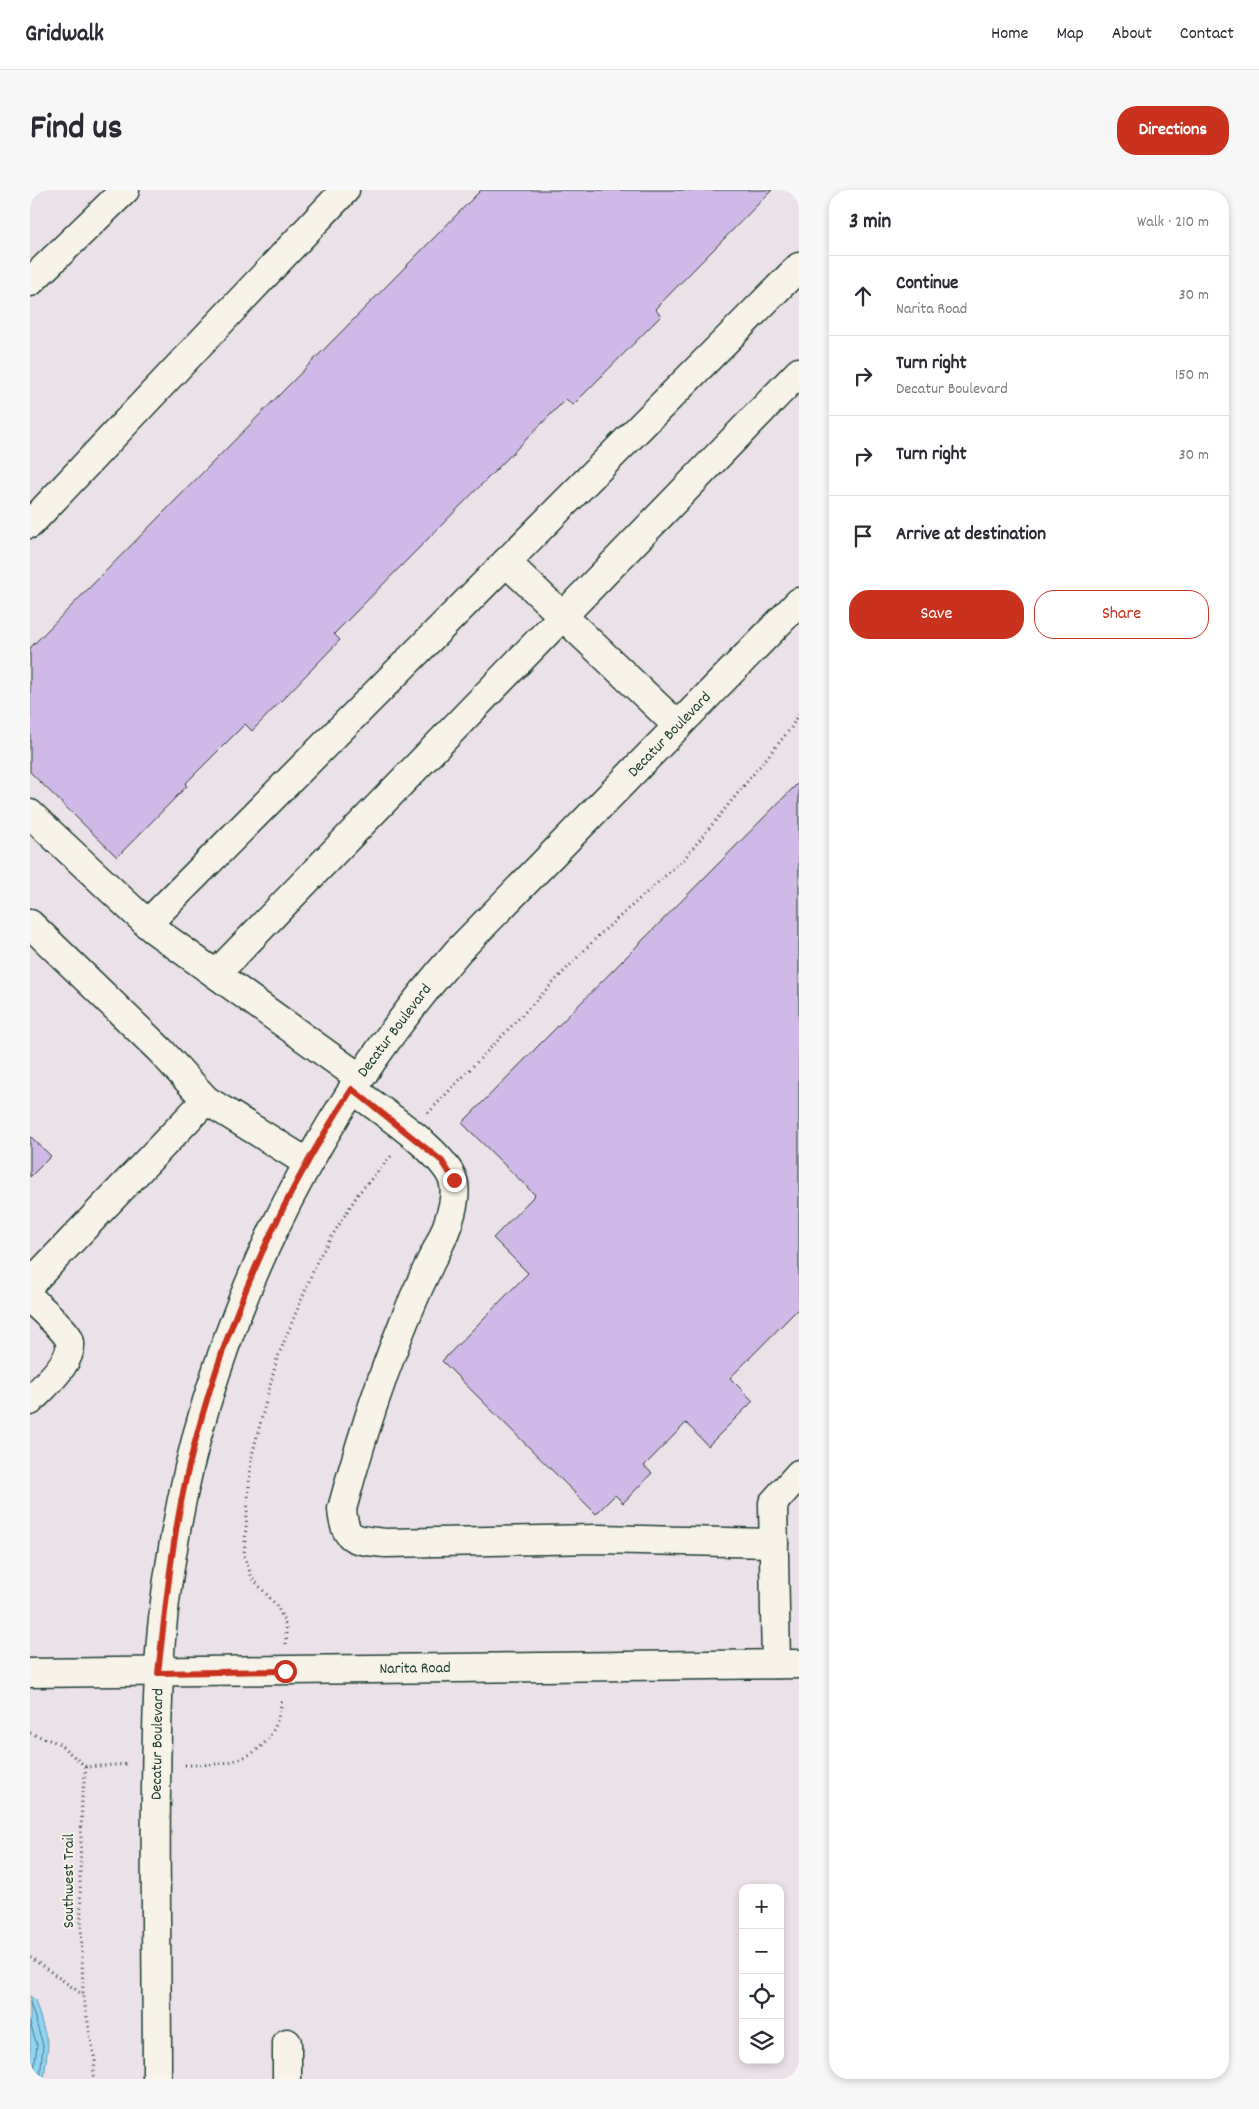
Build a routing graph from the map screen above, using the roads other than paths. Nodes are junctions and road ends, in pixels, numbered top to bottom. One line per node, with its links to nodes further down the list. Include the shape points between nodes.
1 (125, 190): 4 (street)
2 (346, 190): 6 (street)
3 (799, 267): 7 (street)
4 (30, 282)
5 (799, 372): 9 (street)
6 (30, 524)
7 (506, 562): 9 (street); 13 (street)
8 (799, 602): 10 (street, Decatur Boulevard)
9 (562, 616): 10 (street); 14 (street)
10 (678, 726): 15 (street, Decatur Boulevard, via 458,952 409,1009)
11 (30, 814): 13 (street)
12 (30, 924): 16 (street, via 160,1050)
13 (147, 924): 14 (street)
14 (216, 974): 15 (street)
15 (356, 1083): 17 (street, Decatur Boulevard); 22 (street, via 442,1161 454,1180 454,1197 444,1235 375,1395 342,1509 344,1528 354,1539 384,1543 598,1539)
16 (206, 1100): 17 (street); 18 (street)
17 (308, 1163): 25 (street, Decatur Boulevard, via 250,1281 203,1414 176,1528)
18 (30, 1284)
19 (30, 1298): 20 (street, via 68,1338 71,1350 65,1363)
20 (30, 1401)
21 (799, 1474): 22 (street, via 773,1503)
22 (774, 1542): 23 (street)
23 (788, 1664): 25 (street, Narita Road)
24 (30, 1673): 25 (street, Narita Road)
25 (158, 1673): 27 (street, Decatur Boulevard)
26 (287, 2043): 28 (street)
27 (157, 2079)
28 (288, 2079)

